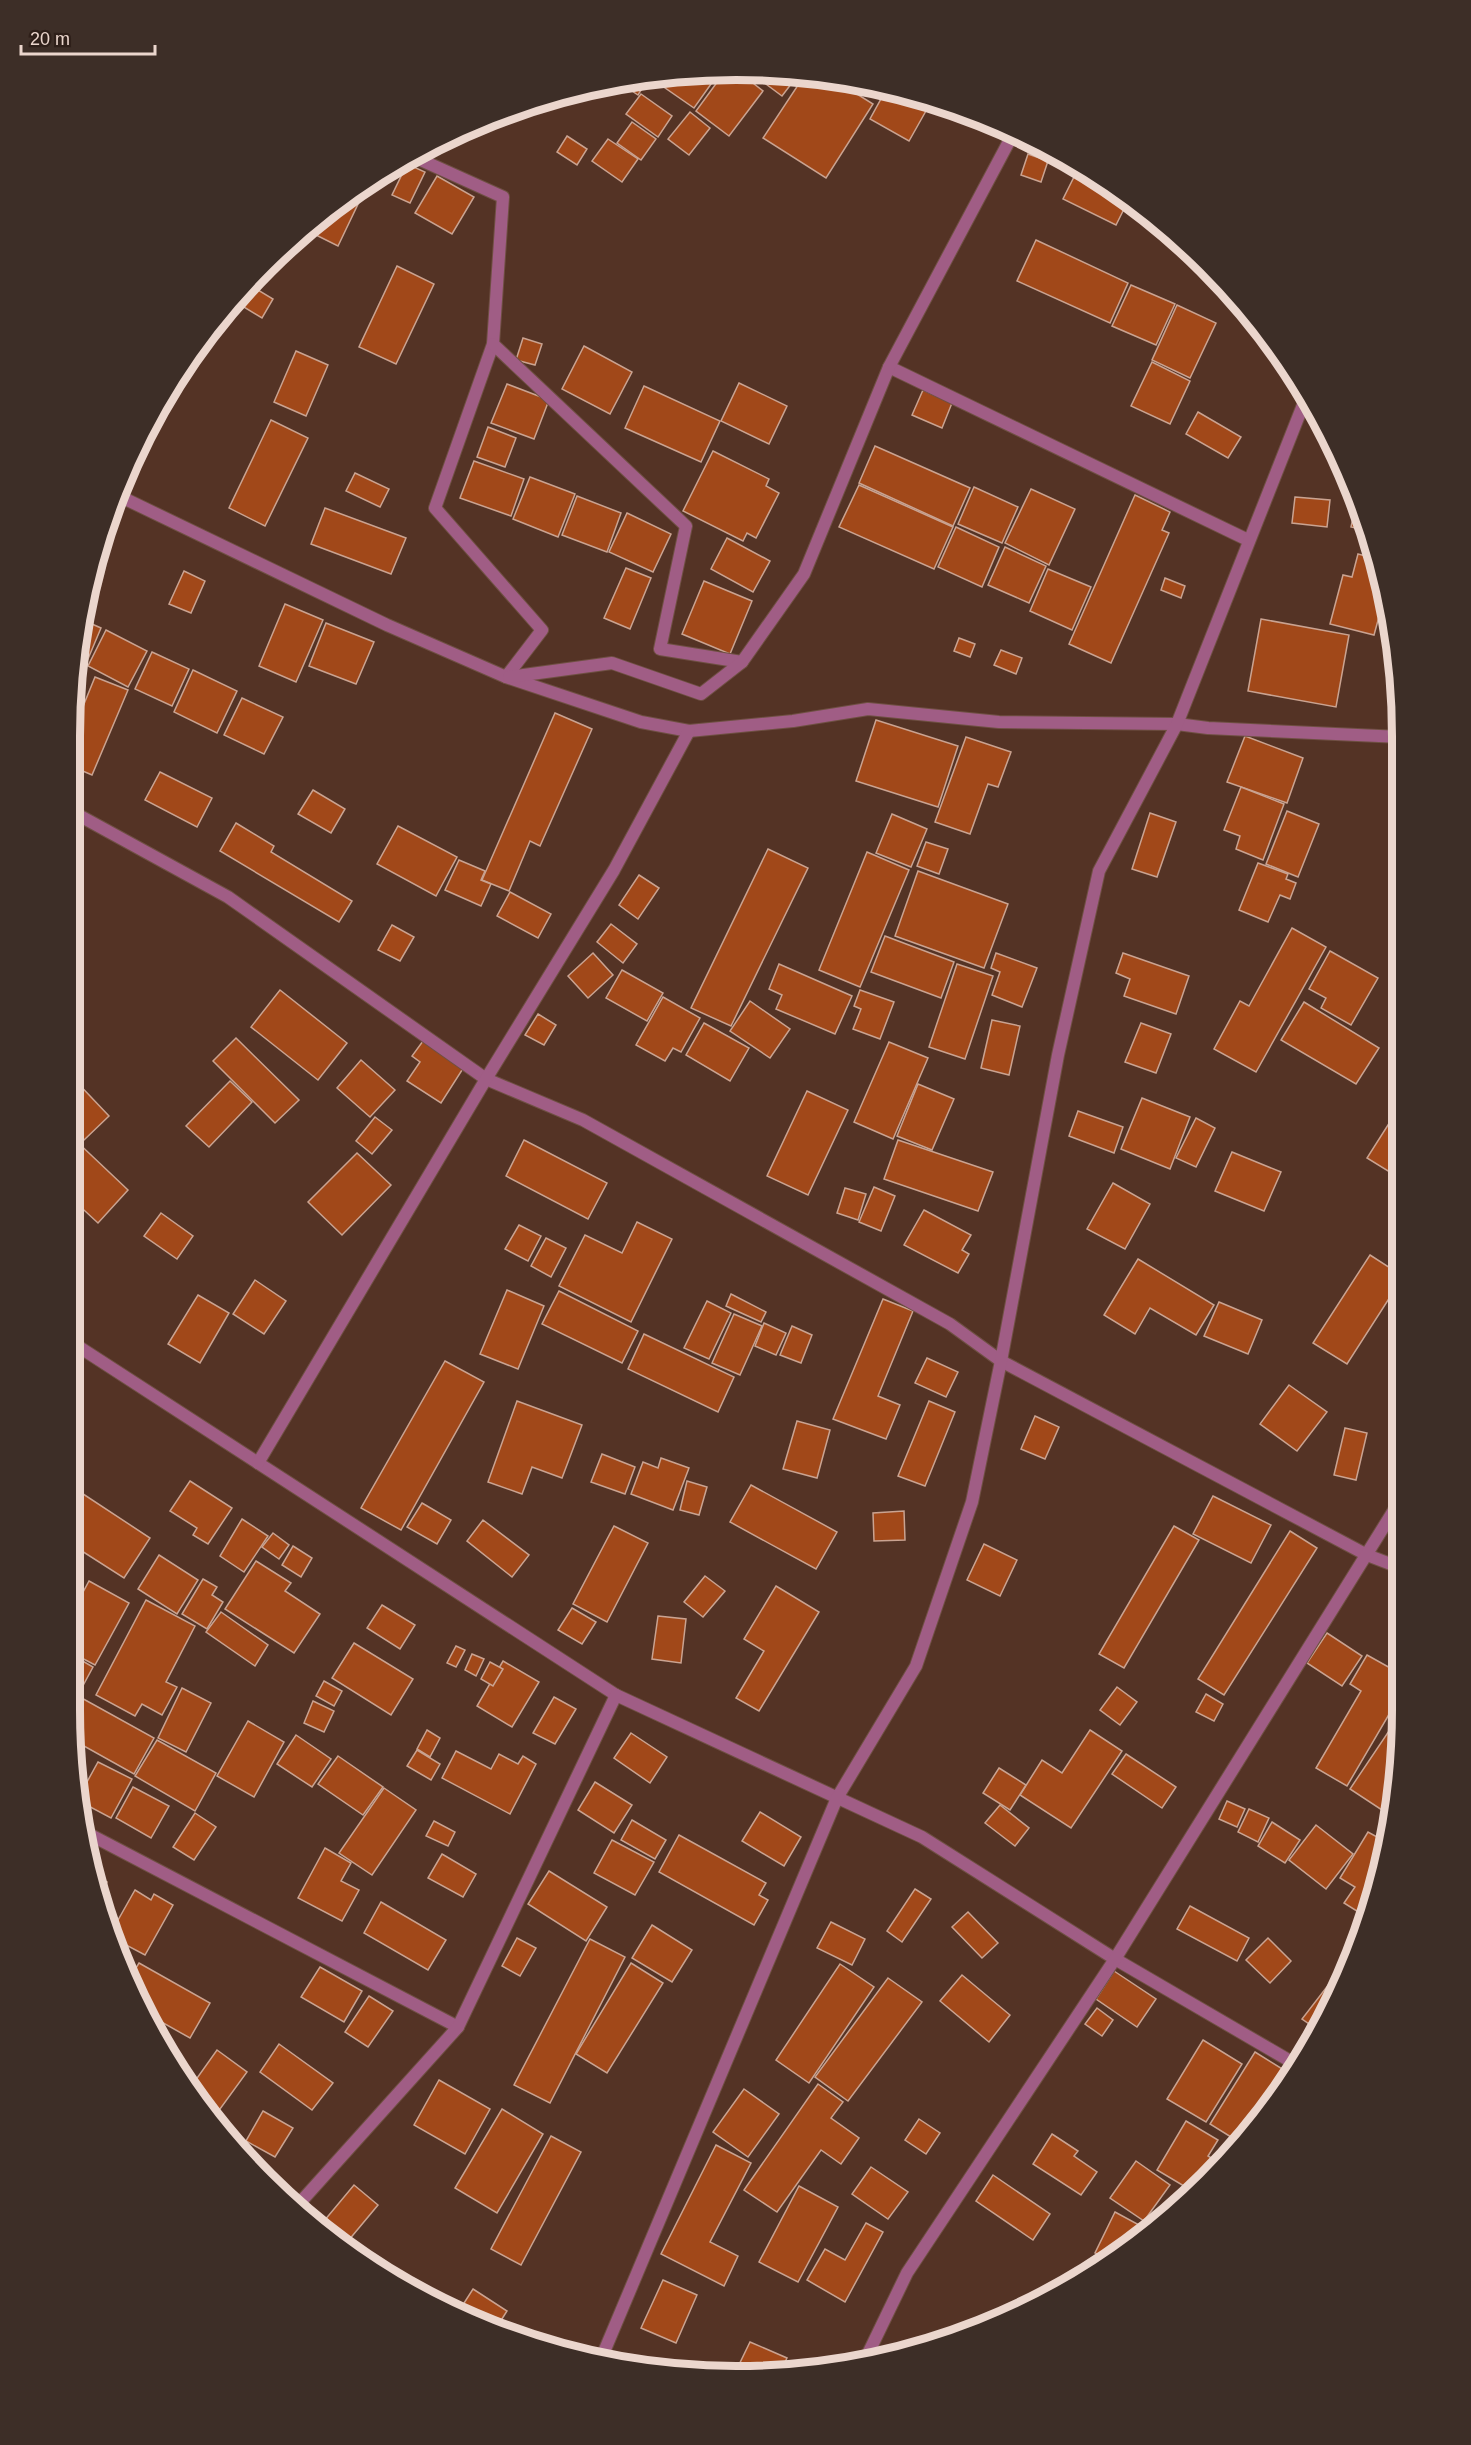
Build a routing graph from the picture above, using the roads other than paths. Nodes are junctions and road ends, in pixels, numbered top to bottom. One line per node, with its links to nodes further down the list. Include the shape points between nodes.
1 (1010, 140): 4 (street)
2 (421, 160): 3 (street, via 503,197)
3 (493, 344): 8 (street, via 686,526 660,649); 9 (street, via 435,508 542,630)
4 (889, 367): 7 (street); 8 (street, via 804,574)
5 (1303, 406): 7 (street)
6 (124, 498): 9 (street, via 387,625)
7 (1248, 540): 10 (street)
8 (742, 662): 9 (street, via 701,694 612,663)
9 (506, 677): 11 (street, via 641,722)
10 (1177, 724): 11 (street, via 999,722 868,709); 12 (street); 16 (street, via 1099,871 1058,1055)
11 (689, 731): 14 (street, via 614,870)
12 (1392, 737)
13 (80, 816): 14 (street, via 228,897)
14 (486, 1079): 16 (street, via 593,1126 950,1324); 17 (street)
15 (80, 1348): 17 (street)
16 (1001, 1360): 19 (street); 22 (street, via 972,1502 916,1666)
17 (258, 1463): 21 (street)
18 (1392, 1514): 19 (street)
19 (1367, 1555): 20 (street); 24 (street)
20 (1392, 1565)
21 (616, 1695): 22 (street); 25 (street)
22 (837, 1798): 24 (street, via 922,1837); 28 (street)
23 (92, 1836): 25 (street)
24 (1115, 1959): 26 (street); 29 (street, via 907,2272)
25 (458, 2027): 27 (street)
26 (1290, 2061)
27 (301, 2201)
28 (604, 2352)
29 (869, 2352)

